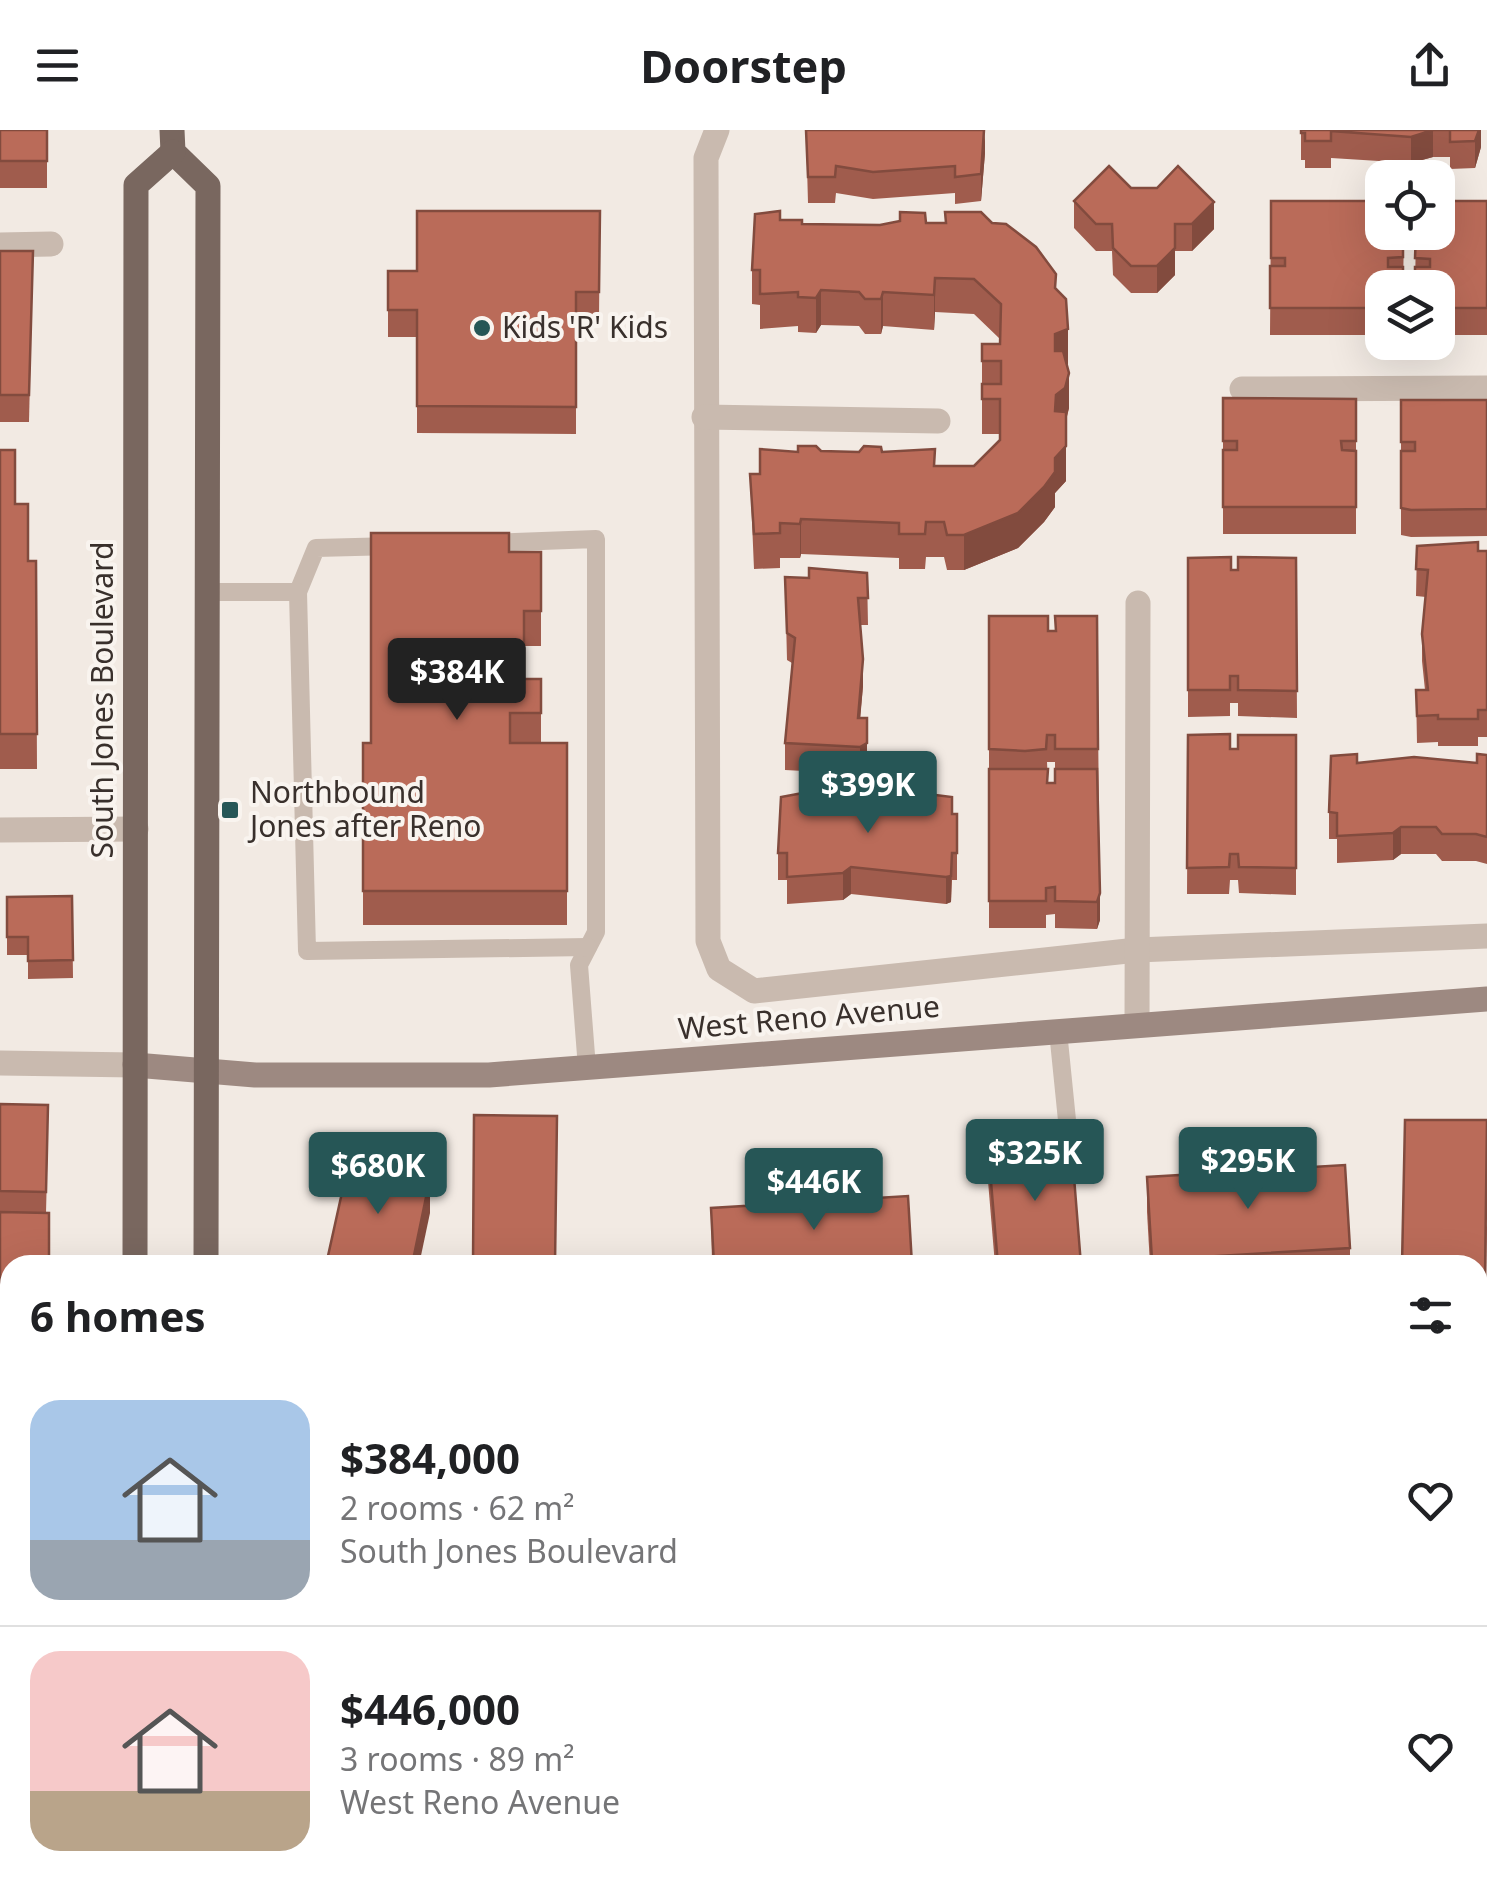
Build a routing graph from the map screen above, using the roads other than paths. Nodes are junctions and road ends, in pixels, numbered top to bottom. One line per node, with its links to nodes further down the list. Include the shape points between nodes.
1 (716, 130): 7 (street, via 706,158)
2 (172, 141): 11 (main road, South Jones Boulevard, via 208,186); 14 (main road, South Jones Boulevard, via 136,186)
3 (0, 244): 4 (street)
4 (51, 244)
5 (1487, 388): 6 (street)
6 (1242, 389)
7 (704, 418): 8 (street); 18 (street, via 708,941 719,969 754,990)
8 (938, 421)
9 (466, 543): 17 (lane, via 596,539 596,932)
10 (410, 545): 12 (lane, via 316,548)
11 (209, 592): 12 (lane); 25 (main road, South Jones Boulevard)
12 (298, 592): 17 (lane, via 306,951)
13 (1138, 604): 18 (street)
14 (136, 829): 15 (street); 23 (main road, South Jones Boulevard)
15 (0, 830)
16 (1487, 936): 18 (street)
17 (588, 947): 24 (lane, via 579,965)
18 (1136, 950): 20 (street)
19 (1487, 999): 20 (street, West Reno Avenue)
20 (1136, 1025): 21 (street, West Reno Avenue)
21 (1058, 1031): 24 (street, West Reno Avenue); 26 (lane)
22 (0, 1064): 23 (street)
23 (135, 1065): 25 (street, West Reno Avenue); 27 (main road, South Jones Boulevard)
24 (586, 1068): 25 (street, West Reno Avenue, via 489,1076)
25 (207, 1072): 28 (main road, South Jones Boulevard)
26 (1070, 1150)
27 (135, 1255)
28 (206, 1255)

